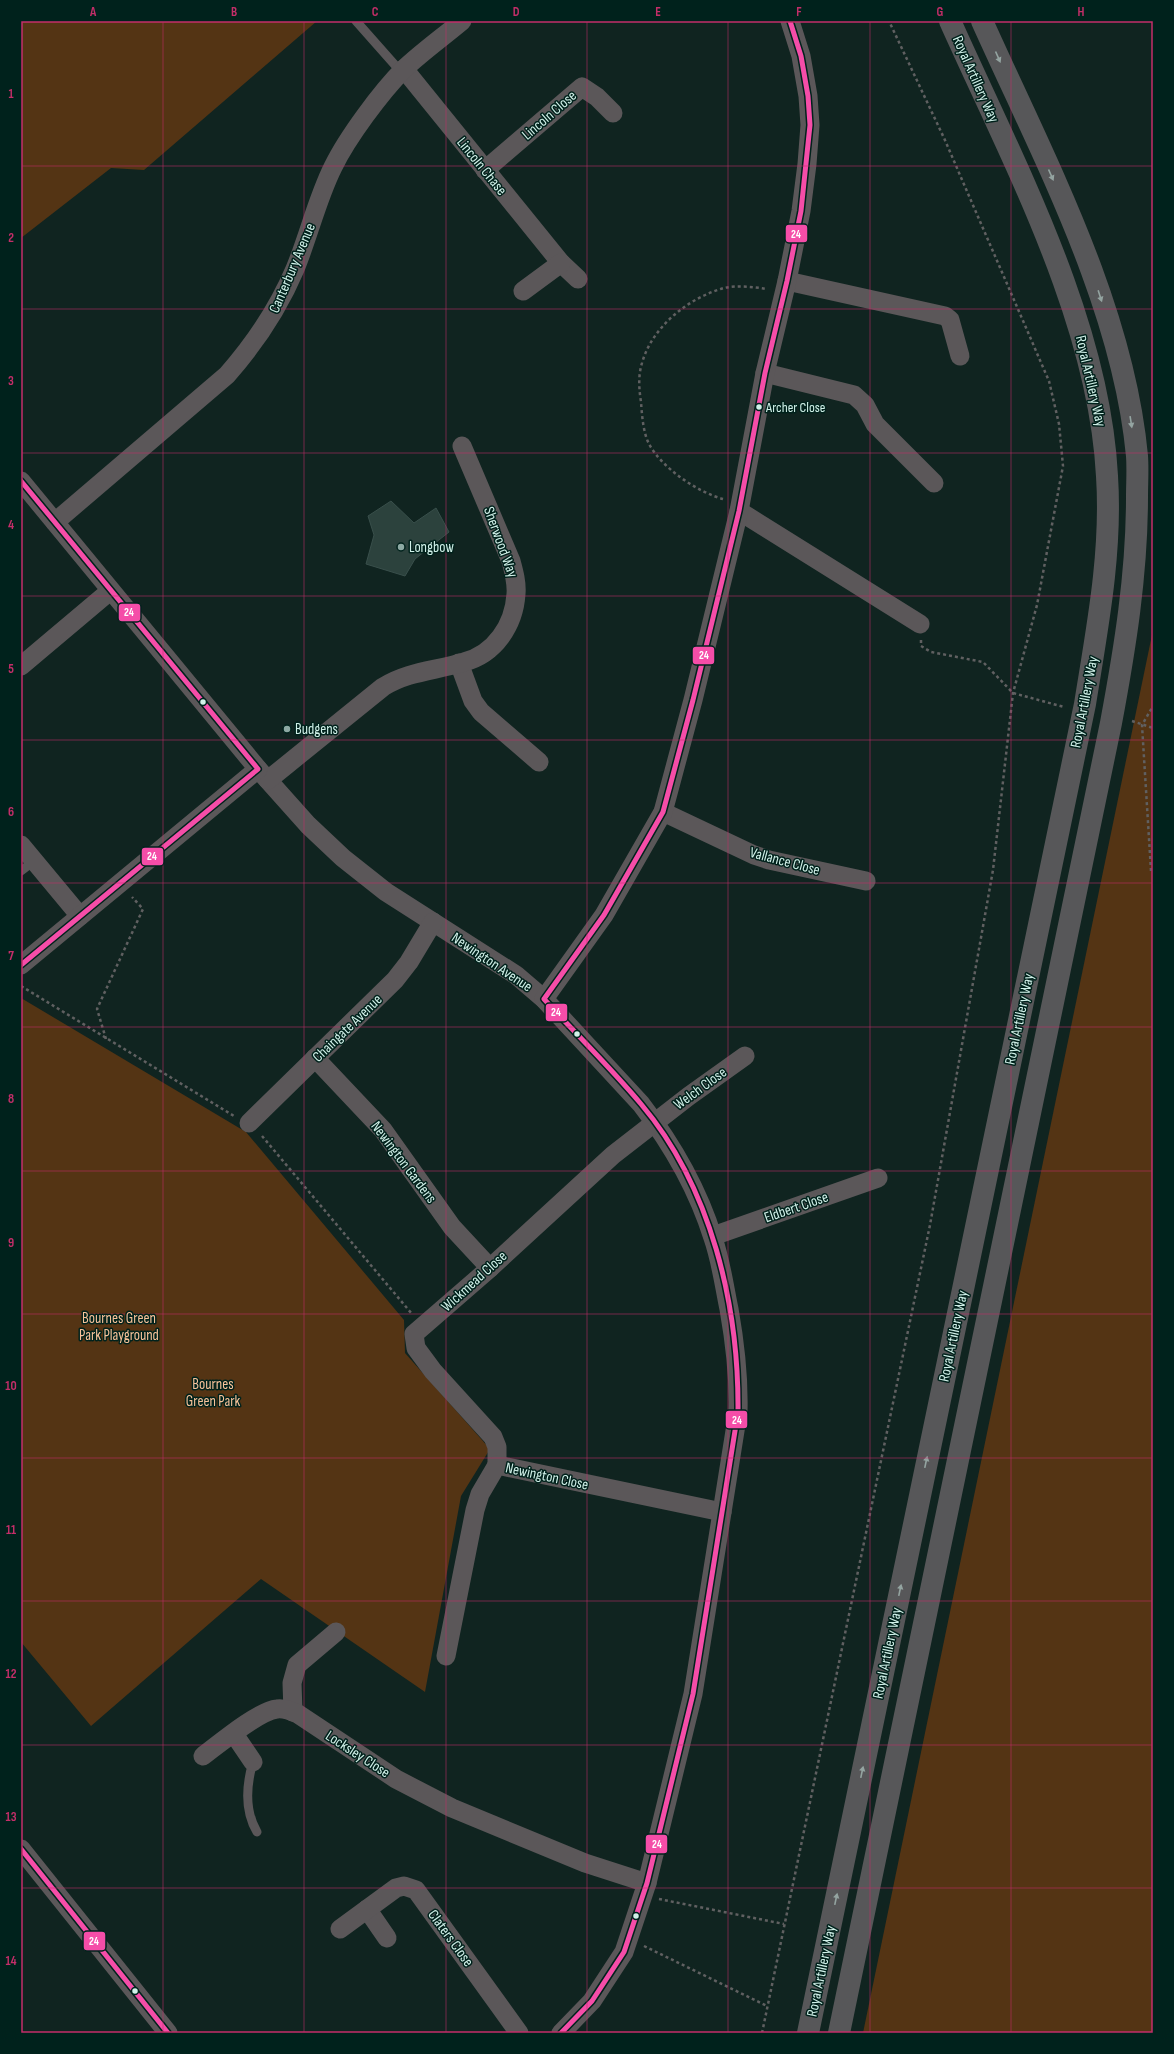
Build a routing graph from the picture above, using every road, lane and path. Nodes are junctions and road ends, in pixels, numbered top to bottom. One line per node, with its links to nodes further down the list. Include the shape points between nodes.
1 (356, 21): 7 (lane)
2 (462, 21): 7 (street, Canterbury Avenue)
3 (790, 21): 12 (street, via 801,56 810,125 801,211)
4 (889, 21): 25 (path, via 944,138 1018,307 1049,381 1060,424 1063,466 1037,605)
5 (950, 21): 74 (main road, Royal Artillery Way, one-way to 5, via 1085,704 1105,572 1107,476 1103,434 1092,376 1078,324 1034,208)
6 (982, 21): 75 (main road, Royal Artillery Way, one-way to 75, via 1060,195 1100,294 1123,375 1137,457 1137,543 1128,629 1111,723)
7 (403, 71): 9 (street, Lincoln Chase); 20 (street, Canterbury Avenue, via 382,95 333,166 295,268 274,313 250,349 227,375)
8 (613, 113): 9 (street, Lincoln Close, via 582,87)
9 (485, 170): 10 (street, Lincoln Chase)
10 (561, 263): 11 (street, Lincoln Chase); 13 (street)
11 (578, 279)
12 (786, 287): 14 (street, via 945,316 950,320); 15 (street); 19 (path, via 725,288 704,296 669,320 652,340 641,363 639,383 643,420 649,444 672,472 699,489)
13 (523, 291)
14 (960, 356)
15 (765, 373): 18 (street, via 854,395 865,405 875,424); 19 (street)
16 (462, 446): 23 (street, Sherwood Way, via 511,561 516,593 515,607 503,635 480,656)
17 (21, 481): 20 (street, Newington Avenue)
18 (934, 483)
19 (740, 507): 22 (street); 33 (street)
20 (55, 522): 21 (street, Newington Avenue)
21 (110, 591): 24 (street); 32 (street, Newington Avenue)
22 (920, 624): 25 (path, via 922,646 932,652 982,662)
23 (459, 663): 31 (street, via 473,701 481,712); 32 (street, Sherwood Way, via 398,678)
24 (21, 666)
25 (1013, 693): 27 (path); 65 (path, via 993,870 930,1225)
26 (1153, 706): 29 (path)
27 (1064, 707)
28 (1125, 719): 29 (path)
29 (1142, 725): 30 (path); 36 (path)
30 (1153, 728)
31 (540, 762)
32 (263, 775): 38 (street, Sherwood Way); 40 (street, Newington Avenue, via 308,825 343,858 386,892)
33 (663, 812): 37 (street, Vallance Close, via 769,860); 43 (street, via 604,915)
34 (21, 845): 35 (street)
35 (27, 866): 39 (street)
36 (1151, 871)
37 (866, 881)
38 (120, 883): 39 (street, Sherwood Way); 44 (path, via 143,909 97,1009)
39 (80, 916): 41 (street, Sherwood Way)
40 (433, 922): 43 (street, Newington Avenue, via 516,975); 46 (street, Chaingate Avenue, via 395,980)
41 (21, 965)
42 (21, 986): 44 (path)
43 (544, 999): 47 (street, Newington Avenue, via 641,1104)
44 (106, 1039): 48 (path, via 229,1114)
45 (745, 1056): 47 (street, Welch Close)
46 (315, 1058): 48 (street, Chaingate Avenue); 51 (street, Newington Gardens, via 383,1130 452,1227)
47 (654, 1122): 50 (street, Newington Avenue, via 680,1163); 51 (street, Wickmead Close, via 612,1154)
48 (249, 1123): 52 (path)
49 (878, 1178): 50 (street, Eldbert Close)
50 (713, 1236): 54 (street, Newington Avenue, via 720,1260 738,1373 738,1412)
51 (490, 1268): 52 (street, Wickmead Close)
52 (423, 1327): 53 (street, Wickmead Close, via 414,1334 416,1348 432,1371 493,1437 497,1447)
53 (496, 1466): 54 (street, Newington Close); 56 (street, Newington Close, via 480,1494 475,1510)
54 (722, 1512): 63 (street, Newington Avenue, via 694,1694)
55 (336, 1632): 57 (street, via 297,1665 292,1683)
56 (446, 1656)
57 (292, 1712): 58 (street, Locksley Close, via 276,1709 268,1712); 63 (street, Locksley Close, via 396,1779 452,1808 586,1862)
58 (234, 1734): 59 (street, Locksley Close); 60 (street)
59 (202, 1756)
60 (253, 1762): 61 (lane, via 248,1780 248,1800 250,1820)
61 (257, 1832)
62 (21, 1849): 70 (street)
63 (645, 1889): 65 (path); 68 (street, Newington Avenue)
64 (367, 1909): 66 (street, Claters Close); 67 (street); 71 (street, Claters Close, via 396,1888 404,1886 416,1890)
65 (784, 1924): 69 (path)
66 (340, 1929)
67 (387, 1938)
68 (629, 1939): 69 (path); 72 (street, Newington Avenue, via 624,1952 592,2001)
69 (767, 2006): 73 (path)
70 (168, 2033)
71 (519, 2033)
72 (561, 2033)
73 (762, 2033)
74 (808, 2033)
75 (838, 2033)

